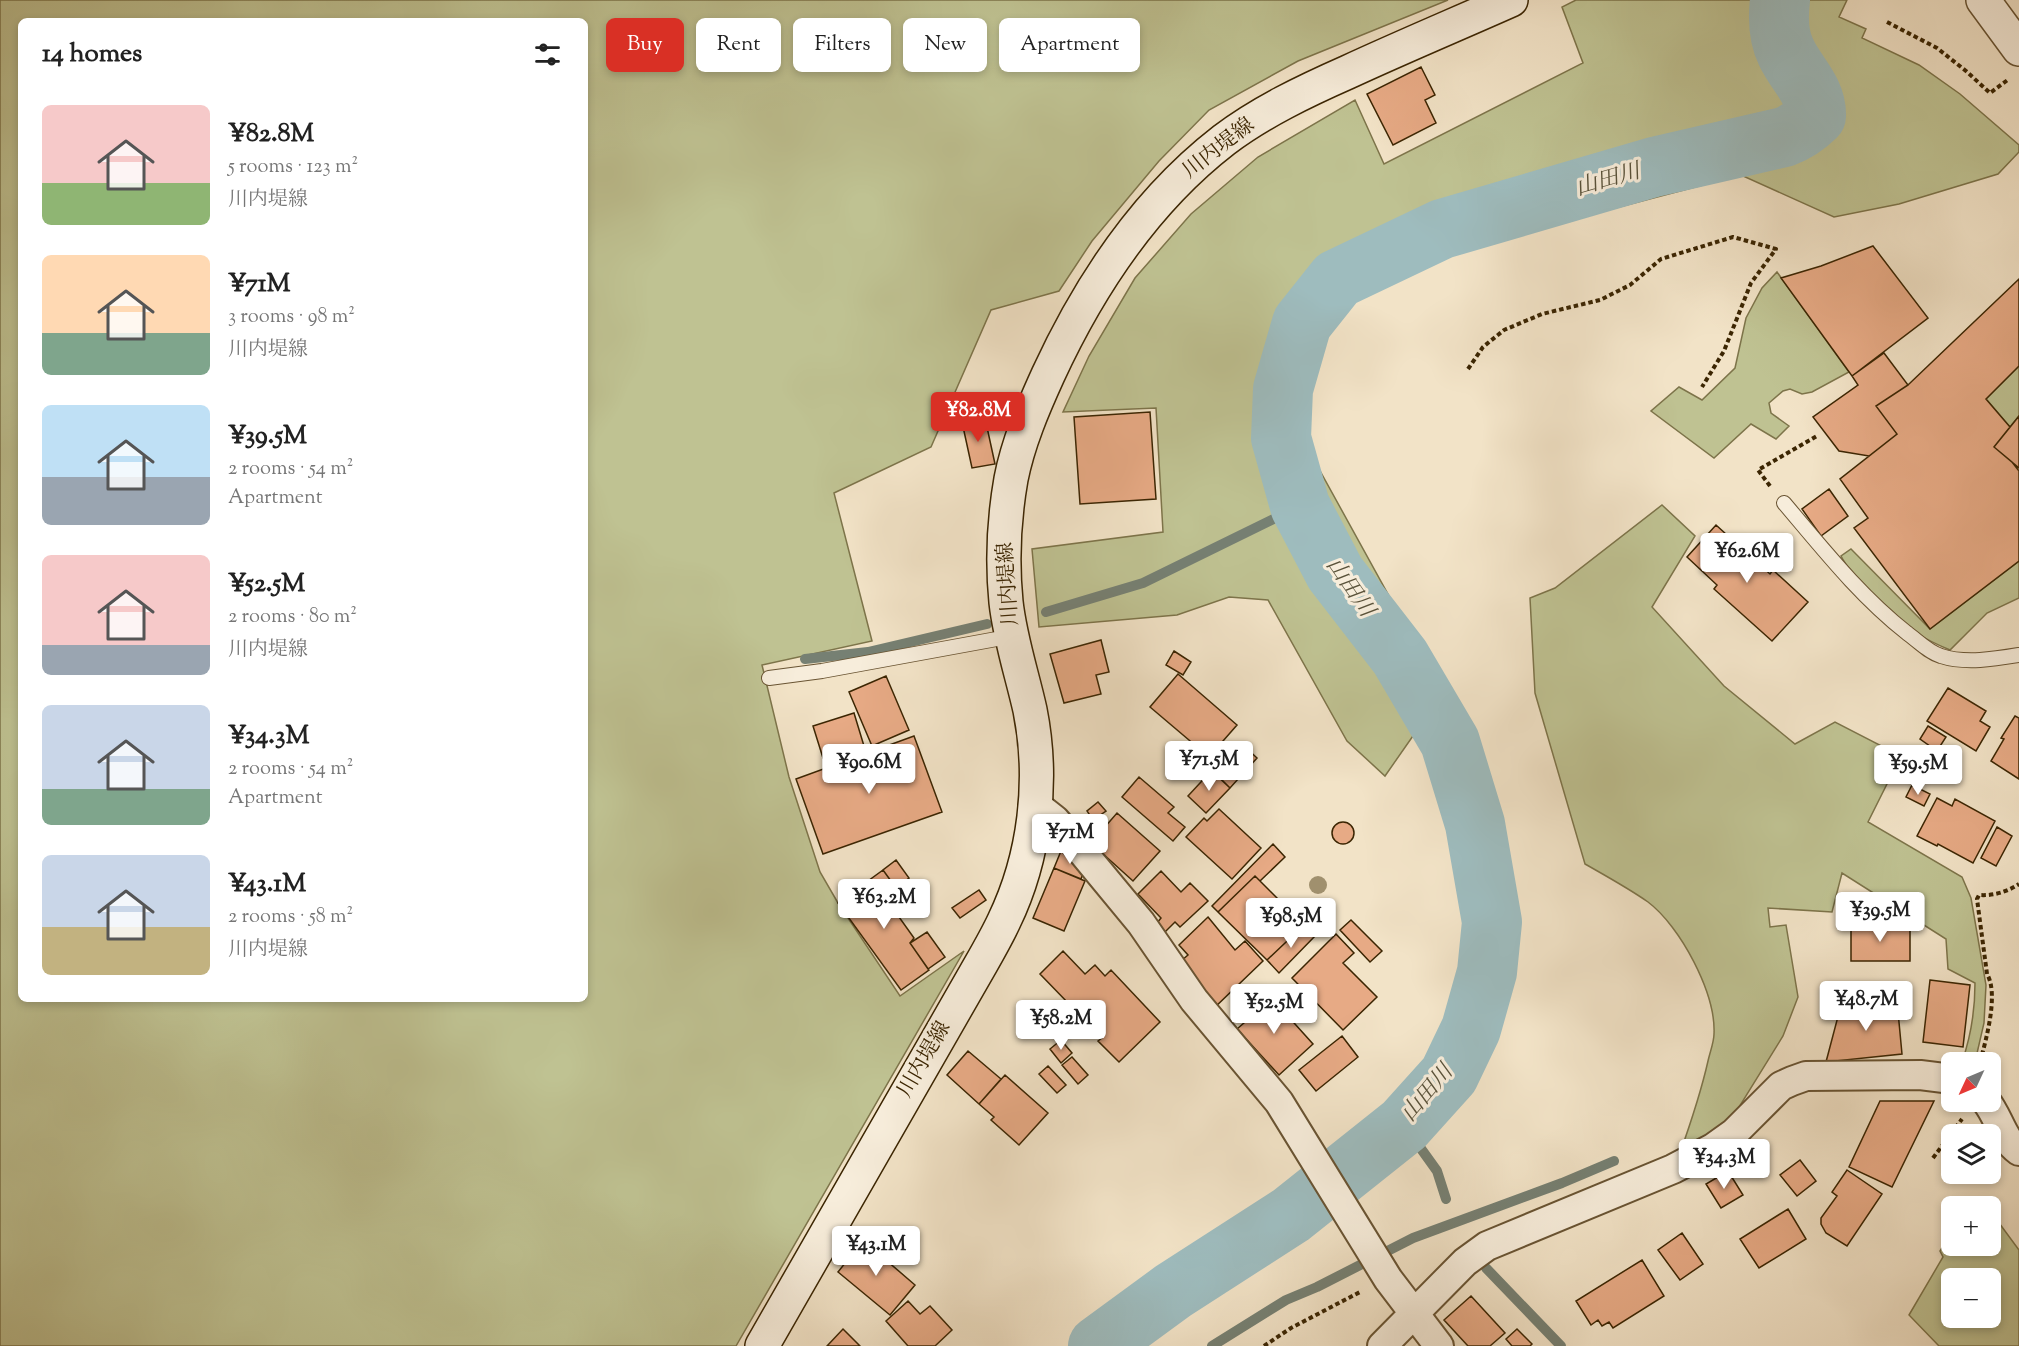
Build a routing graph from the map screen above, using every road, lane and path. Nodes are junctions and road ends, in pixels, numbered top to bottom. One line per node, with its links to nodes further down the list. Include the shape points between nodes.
1 (1511, 0): 9 (main road, 川内堤線, via 1314,87 1266,113 1224,140 1190,169 1134,230 1083,306 1045,380 1022,439 1011,478 1004,557)
2 (1983, 0): 4 (main road)
3 (1887, 22): 4 (path, via 1937,48 1990,93)
4 (2015, 63)
5 (1468, 369): 6 (path, via 1483,347 1504,330 1542,314 1600,300 1630,285 1661,259 1733,237 1776,249 1751,283 1724,351)
6 (1702, 387)
7 (1817, 436): 8 (path, via 1758,470)
8 (1784, 503): 10 (lane, via 1859,590 1928,649 1966,660)
9 (1012, 636): 11 (lane); 12 (main road, 川内堤線, via 1030,712)
10 (2019, 655)
11 (769, 678)
12 (1036, 805): 20 (street, via 1067,834 1141,923 1194,1000 1279,1102); 22 (main road, 川内堤線, via 1021,878 1005,919)
13 (2019, 884): 14 (path, via 2000,893 1979,895 1977,899 1990,980 1991,1019)
14 (1983, 1052)
15 (1941, 1078): 21 (street, via 1806,1076 1792,1081 1713,1148 1486,1246)
16 (1994, 1112): 18 (street, via 2004,1136)
17 (1963, 1118): 19 (path)
18 (2019, 1151)
19 (1933, 1158)
20 (1387, 1277): 21 (street); 23 (path)
21 (1413, 1314): 24 (street); 25 (street)
22 (762, 1346)
23 (1264, 1346)
24 (1382, 1346)
25 (1439, 1346)

